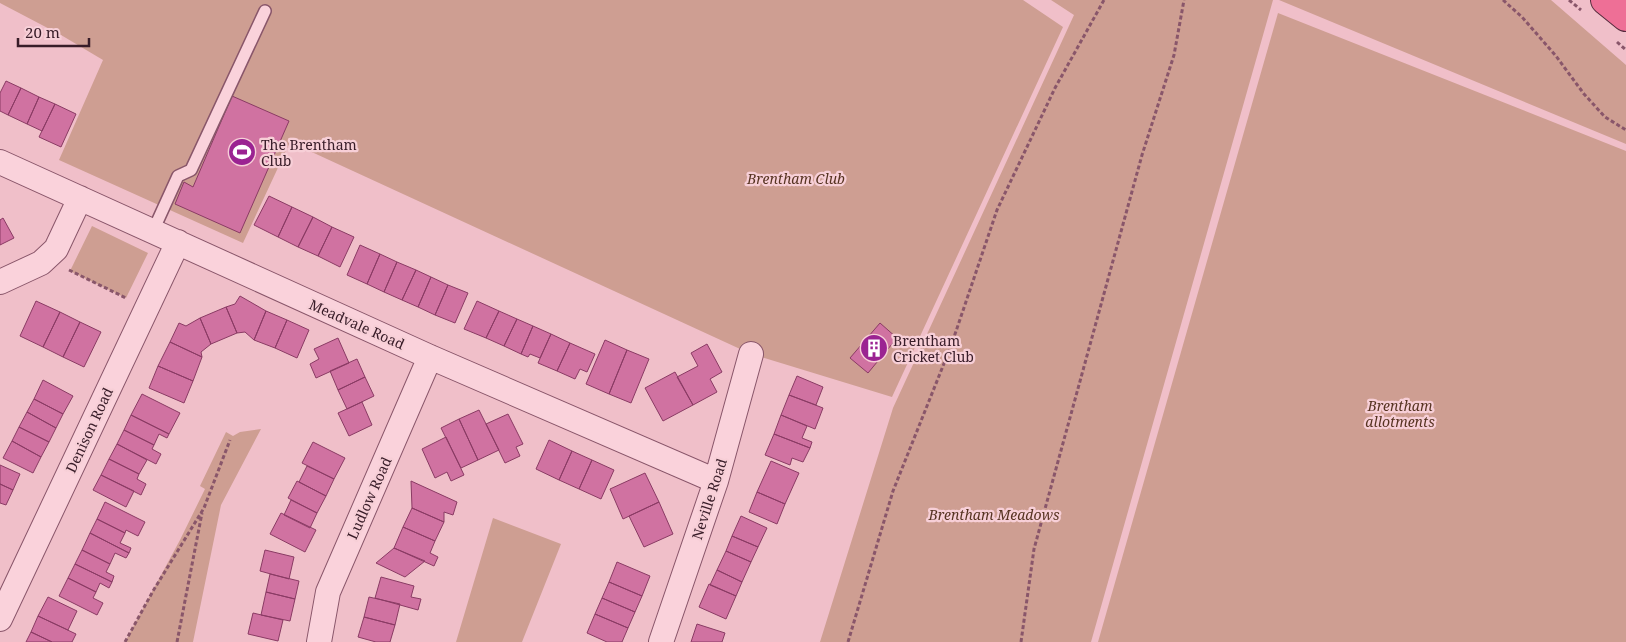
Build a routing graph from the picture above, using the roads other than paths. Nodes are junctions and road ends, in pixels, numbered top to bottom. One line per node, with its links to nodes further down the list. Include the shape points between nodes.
1 (1605, 0): 3 (highway)
2 (264, 12): 6 (lane, via 191,170 178,176)
3 (1626, 18)
4 (0, 162): 5 (street, Meadvale Road)
5 (80, 198): 6 (street, Meadvale Road); 8 (street, via 56,248 46,259)
6 (153, 231): 7 (street, Meadvale Road)
7 (178, 242): 10 (street, Meadvale Road); 12 (street, Denison Road)
8 (0, 282)
9 (751, 354): 11 (street, Neville Road)
10 (430, 357): 11 (street, Meadvale Road); 13 (street, Ludlow Road, via 328,592)
11 (716, 481): 14 (street, Neville Road)
12 (0, 619)
13 (319, 642)
14 (661, 642)

